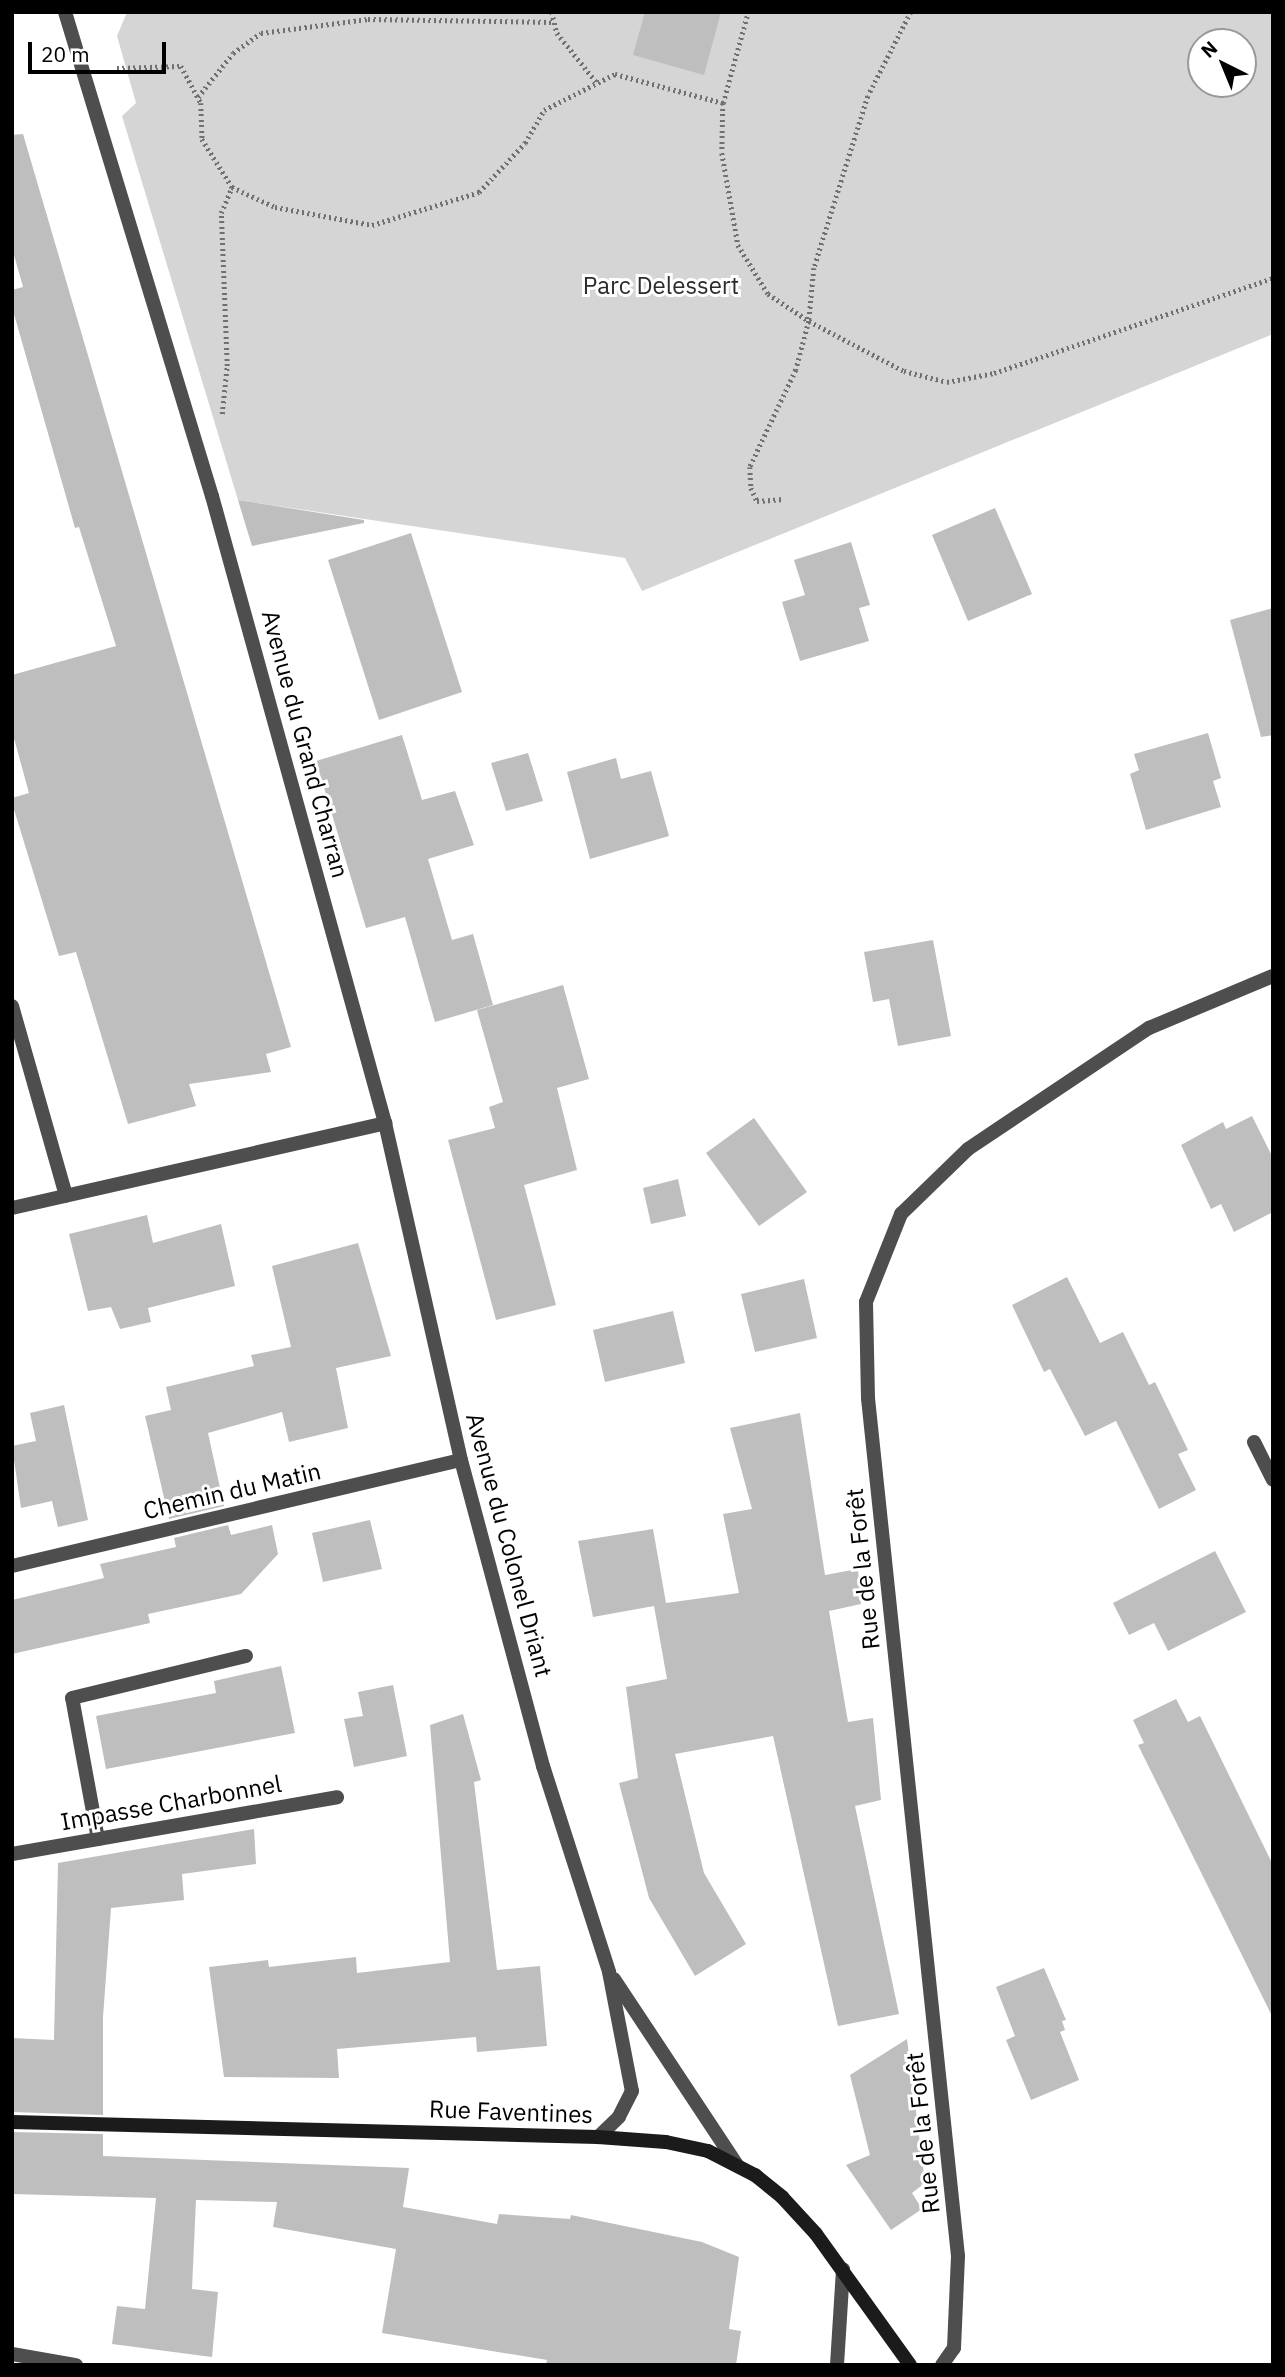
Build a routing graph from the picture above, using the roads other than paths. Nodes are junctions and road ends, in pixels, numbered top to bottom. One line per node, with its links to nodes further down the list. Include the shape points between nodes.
1 (65, 12): 4 (street, Avenue du Grand Charran, via 212,496)
2 (1273, 976): 25 (street, Rue de la Forêt, via 1149,1028 968,1149 901,1214 866,1302 868,1398 958,2256 954,2348)
3 (12, 1006): 5 (street)
4 (386, 1123): 5 (street); 8 (street, Avenue du Colonel Driant)
5 (66, 1195): 6 (street)
6 (12, 1208)
7 (1254, 1442): 9 (street)
8 (461, 1460): 10 (street, Chemin du Matin); 15 (street, Avenue du Colonel Driant, via 543,1766)
9 (1273, 1480)
10 (12, 1566)
11 (246, 1656): 13 (street, via 72,1698)
12 (337, 1797): 13 (street, Impasse Charbonnel)
13 (98, 1839): 14 (street, Impasse Charbonnel)
14 (12, 1854)
15 (609, 1972): 17 (street, Avenue du Colonel Driant, via 632,2091 619,2117); 18 (street, Avenue du Colonel Driant)
16 (12, 2122): 17 (main road, Rue Faventines)
17 (598, 2137): 18 (main road, Rue Faventines, via 708,2151)
18 (738, 2166): 19 (main road, Rue Faventines, via 782,2197)
19 (843, 2269): 23 (street); 24 (main road, Rue Faventines)
20 (12, 2354): 21 (street)
21 (60, 2364): 22 (street)
22 (76, 2365)
23 (837, 2365)
24 (910, 2365)
25 (942, 2365)

